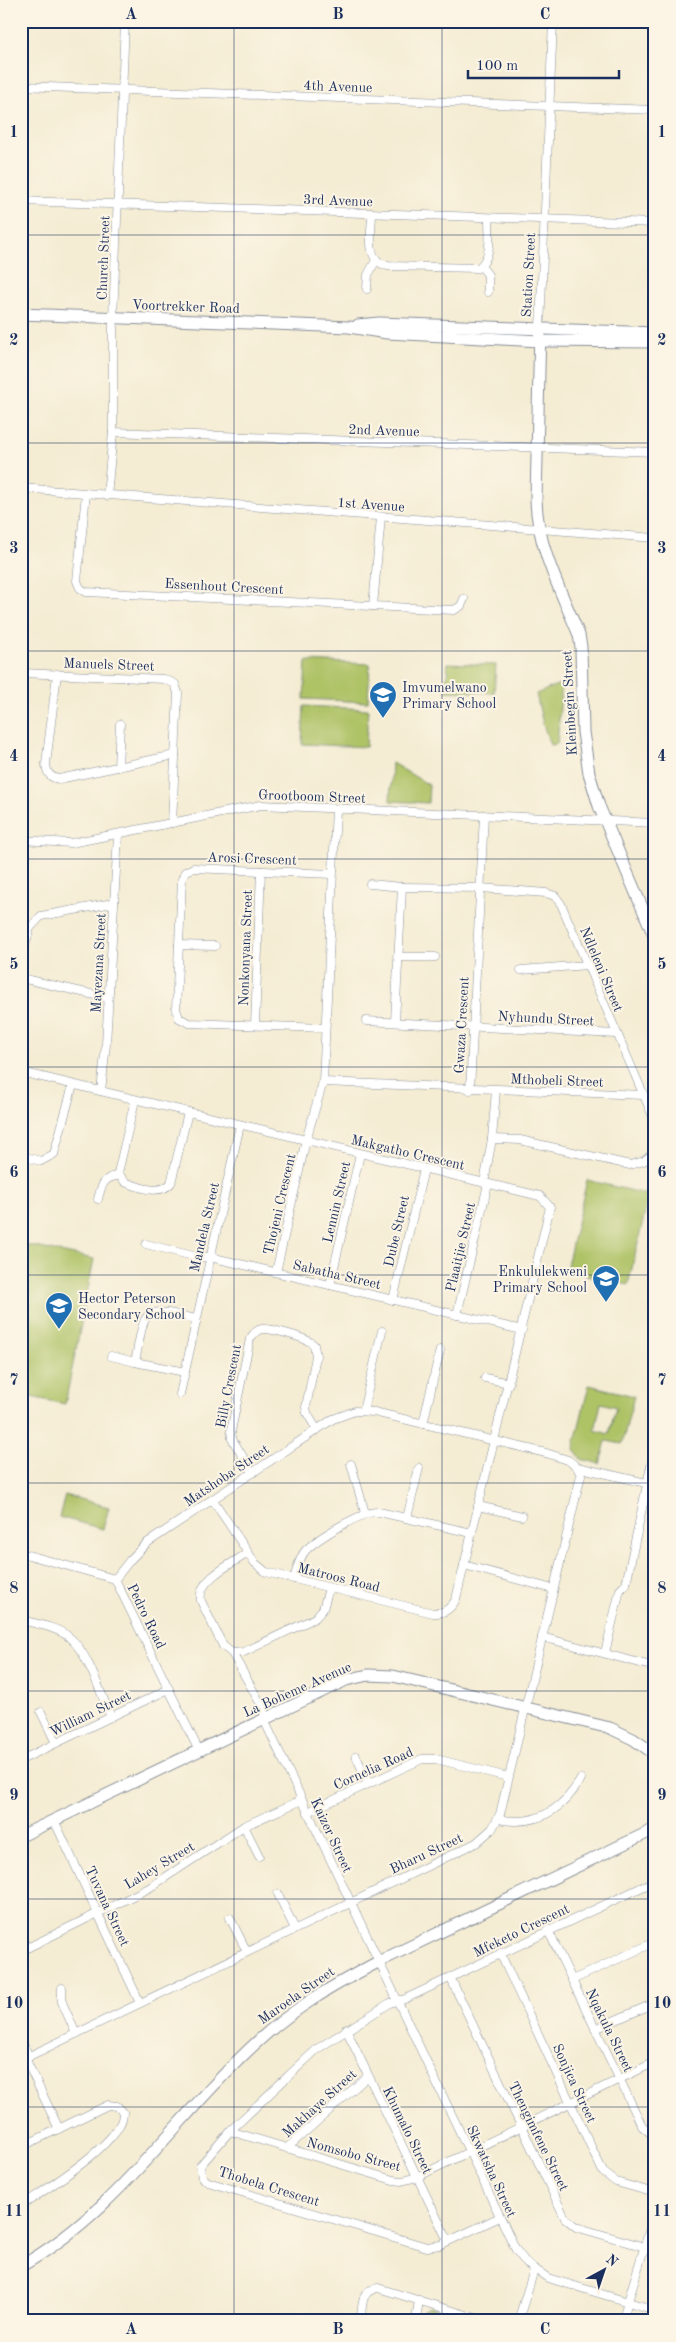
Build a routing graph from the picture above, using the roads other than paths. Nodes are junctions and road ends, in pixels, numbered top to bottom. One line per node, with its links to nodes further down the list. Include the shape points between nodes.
1 (125, 21): 4 (street, Church Street)
2 (553, 21): 5 (street, Station Street)
3 (21, 86): 4 (street, 4th Avenue)
4 (122, 90): 5 (street, 4th Avenue); 8 (street, Church Street)
5 (550, 107): 6 (street, 4th Avenue); 11 (street, Station Street)
6 (655, 110)
7 (21, 201): 8 (street, 3rd Avenue)
8 (118, 204): 9 (street, 3rd Avenue); 18 (street, Church Street)
9 (372, 214): 10 (street, 3rd Avenue); 13 (street, via 371,252)
10 (489, 218): 11 (street, 3rd Avenue); 14 (street, via 488,255)
11 (546, 220): 12 (street, 3rd Avenue); 20 (street, Station Street)
12 (655, 223)
13 (376, 260): 14 (street, via 388,266 471,269); 15 (street, via 368,275)
14 (481, 266): 16 (street, via 488,275)
15 (367, 289)
16 (488, 292)
17 (21, 314): 18 (street, Voortrekker Road)
18 (113, 318): 19 (street, Voortrekker Road); 24 (street, Church Street)
19 (349, 327): 20 (street, Voortrekker Road, via 379,323); 22 (street, Voortrekker Road, via 387,333)
20 (540, 328): 21 (street, Voortrekker Road); 22 (street, Station Street)
21 (655, 333)
22 (540, 341): 23 (street, Voortrekker Road); 25 (street, Station Street)
23 (655, 342)
24 (112, 432): 25 (street, 2nd Avenue); 30 (street, Church Street)
25 (538, 448): 26 (street, 2nd Avenue); 32 (street, Station Street, via 536,499)
26 (655, 452)
27 (22, 488): 28 (street); 29 (street, 1st Avenue)
28 (21, 493)
29 (86, 494): 30 (street, 1st Avenue); 35 (street, Essenhout Crescent, via 77,581 86,592)
30 (107, 496): 31 (street, 1st Avenue)
31 (382, 517): 32 (street, 1st Avenue); 35 (street)
32 (539, 529): 33 (street, 1st Avenue); 43 (street, Kleinbegin Street, via 580,641 585,753)
33 (655, 538)
34 (464, 599): 35 (street, Essenhout Crescent, via 457,609)
35 (373, 606)
36 (21, 673): 37 (street, Manuels Street)
37 (57, 674): 39 (street, Manuels Street, via 172,681 178,693); 40 (street, via 46,764 49,774 59,779)
38 (120, 724): 40 (street)
39 (175, 755): 40 (street); 44 (street, Manuels Street)
40 (118, 766)
41 (336, 809): 42 (street, Grootboom Street); 44 (street, Grootboom Street, via 261,805); 49 (street)
42 (484, 815): 43 (street, Grootboom Street); 52 (street, Gwaza Crescent)
43 (605, 821): 45 (street, Grootboom Street); 54 (street, Kleinbegin Street)
44 (172, 823): 46 (street, Grootboom Street)
45 (655, 823)
46 (118, 835): 47 (street, Grootboom Street, via 70,844); 53 (street, Mayezana Street)
47 (21, 840)
48 (261, 871): 49 (street, Arosi Crescent); 55 (street, Arosi Crescent, via 193,868 185,872); 66 (street, Nonkonyana Street)
49 (332, 874): 68 (street)
50 (370, 884): 51 (street)
51 (402, 887): 52 (street); 57 (street)
52 (480, 888): 60 (street, Ndleleni Street, via 555,896); 67 (street, Gwaza Crescent)
53 (113, 903): 59 (street, via 41,916 30,928); 63 (street, Mayezana Street)
54 (655, 938)
55 (179, 945): 56 (street); 66 (street, Arosi Crescent, via 176,1009 180,1018 189,1022)
56 (215, 946)
57 (397, 957): 58 (street); 65 (street)
58 (435, 957)
59 (21, 958)
60 (588, 965): 61 (street); 69 (street, Ndleleni Street)
61 (521, 970)
62 (21, 978): 63 (street)
63 (108, 998): 75 (street, Mayezana Street)
64 (366, 1020): 65 (street, Nyhundu Street)
65 (395, 1022): 67 (street, Nyhundu Street)
66 (255, 1025): 68 (street, Arosi Crescent)
67 (474, 1027): 69 (street, Nyhundu Street); 73 (street, Gwaza Crescent)
68 (325, 1028): 71 (street)
69 (616, 1034): 76 (street, Ndleleni Street)
70 (21, 1072): 72 (street, Makgatho Crescent)
71 (323, 1082): 73 (street, Gwaza Crescent); 82 (street)
72 (72, 1085): 75 (street, Makgatho Crescent); 85 (street, via 54,1154 41,1161)
73 (470, 1090): 74 (street, Mthobeli Street)
74 (496, 1090): 76 (street, Mthobeli Street); 81 (street, Plaaitjie Street)
75 (101, 1091): 77 (street, Makgatho Crescent)
76 (644, 1095): 79 (street, Ndleleni Street)
77 (135, 1100): 78 (street, Makgatho Crescent); 87 (street)
78 (188, 1112): 80 (street, Makgatho Crescent); 87 (street, via 168,1186 154,1190 127,1183)
79 (655, 1121)
80 (240, 1125): 82 (street, Makgatho Crescent); 91 (street, Mandela Street)
81 (492, 1139): 83 (street, via 520,1140 630,1165 644,1162); 88 (street, Plaaitjie Street)
82 (306, 1140): 84 (street, Makgatho Crescent); 92 (street, Thojeni Crescent)
83 (655, 1152)
84 (360, 1154): 86 (street, Makgatho Crescent); 93 (street, Lennin Street)
85 (21, 1156)
86 (424, 1169): 88 (street, Makgatho Crescent); 94 (street, Dube Street)
87 (119, 1176): 89 (street, via 106,1180)
88 (486, 1184): 95 (street, Plaaitjie Street); 97 (street, Makgatho Crescent, via 540,1196 550,1208)
89 (98, 1199)
90 (146, 1244): 91 (street, Sabatha Street)
91 (210, 1257): 92 (street, Sabatha Street); 96 (street, Mandela Street)
92 (276, 1272): 93 (street, Sabatha Street)
93 (330, 1285): 94 (street, Sabatha Street)
94 (393, 1300): 95 (street, Sabatha Street)
95 (457, 1315): 97 (street, Sabatha Street)
96 (196, 1319): 101 (street, via 160,1311 148,1314 143,1322); 102 (street, Mandela Street)
97 (522, 1330): 104 (street, Makgatho Crescent)
98 (382, 1331): 106 (street)
99 (440, 1350): 107 (street)
100 (111, 1356): 101 (street)
101 (135, 1362): 102 (street)
102 (185, 1372): 105 (street, Mandela Street)
103 (485, 1378): 104 (street)
104 (509, 1383): 109 (street, Makgatho Crescent)
105 (180, 1394)
106 (363, 1411): 107 (street, Matshoba Street); 108 (street, Matshoba Street, via 340,1416)
107 (423, 1424): 109 (street, Matshoba Street)
108 (316, 1430): 114 (street, Matshoba Street); 114 (street, Billy Crescent, via 306,1407 316,1356 314,1345 305,1339 267,1329 258,1330 250,1339 230,1431)
109 (494, 1441): 112 (street, Matshoba Street, via 563,1458); 118 (street, Matroos Road)
110 (655, 1447): 115 (street)
111 (351, 1464): 119 (street)
112 (577, 1467): 115 (street, Matshoba Street); 129 (street, Bharu Street, via 581,1475)
113 (419, 1468): 121 (street)
114 (253, 1473): 117 (street, Matshoba Street)
115 (646, 1483): 116 (street, Matshoba Street); 133 (street, via 626,1584 620,1590)
116 (655, 1485)
117 (212, 1500): 124 (street, Matroos Road); 126 (street, Matshoba Street, via 147,1543)
118 (478, 1506): 120 (street); 122 (street, Matroos Road)
119 (365, 1512): 121 (street); 127 (street, via 309,1547)
120 (522, 1516)
121 (407, 1518): 122 (street)
122 (472, 1532): 125 (street, Matroos Road)
123 (21, 1553): 126 (street, Pedro Road)
124 (248, 1553): 127 (street, Matroos Road, via 262,1570); 132 (street, Kaizer Street, via 206,1582 200,1594 223,1646)
125 (464, 1565): 128 (street, Matroos Road, via 454,1603 438,1613); 129 (street)
126 (115, 1579): 135 (street, Pedro Road)
127 (294, 1579): 128 (street, Matroos Road)
128 (329, 1588): 132 (street, via 323,1609 315,1618 244,1652)
129 (553, 1588): 131 (street, Bharu Street)
130 (21, 1620): 138 (street, via 70,1638 85,1659)
131 (542, 1637): 133 (street); 136 (street, Bharu Street)
132 (232, 1653): 139 (street, Kaizer Street)
133 (605, 1653): 134 (street)
134 (655, 1667)
135 (169, 1689): 138 (street, William Street); 142 (street, Pedro Road)
136 (525, 1707): 139 (street, La Boheme Avenue, via 376,1674 346,1680); 141 (street, La Boheme Avenue, via 610,1728); 145 (street, Bharu Street)
137 (41, 1712): 140 (street)
138 (111, 1717): 140 (street, William Street)
139 (266, 1719): 142 (street, La Boheme Avenue); 148 (street, Kaizer Street)
140 (56, 1744): 144 (street, William Street)
141 (652, 1749)
142 (199, 1751): 151 (street, La Boheme Avenue)
143 (356, 1756): 147 (street)
144 (21, 1760)
145 (508, 1777): 147 (street, Cornelia Road, via 436,1759 422,1759); 150 (street, Bharu Street)
146 (581, 1780): 150 (street, via 567,1800 537,1818 517,1822)
147 (368, 1783): 149 (street, Cornelia Road)
148 (302, 1800): 149 (street, Kaizer Street); 152 (street, Lahey Street)
149 (308, 1812): 158 (street, Kaizer Street)
150 (498, 1819): 158 (street, Bharu Street, via 489,1834 476,1843)
151 (54, 1820): 154 (street, La Boheme Avenue); 159 (street, Tuvana Street)
152 (244, 1826): 155 (street); 159 (street, Lahey Street, via 149,1888)
153 (652, 1832): 168 (street, Maroela Street)
154 (21, 1836)
155 (259, 1856)
156 (655, 1881): 162 (street, Mfeketo Crescent)
157 (278, 1894): 161 (street)
158 (350, 1903): 161 (street, Bharu Street); 168 (street, Kaizer Street)
159 (98, 1913): 165 (street, Lahey Street); 173 (street, Tuvana Street)
160 (230, 1918): 166 (street)
161 (295, 1929): 166 (street, Bharu Street)
162 (548, 1930): 167 (street, Mfeketo Crescent); 170 (street, Nqakula Street)
163 (21, 1936): 165 (street, Lahey Street)
164 (655, 1942): 170 (street)
165 (24, 1949)
166 (247, 1952): 173 (street, Bharu Street)
167 (500, 1953): 169 (street, Mfeketo Crescent); 183 (street, Sonjica Street)
168 (378, 1962): 172 (street, Skwatsha Street); 199 (street, Maroela Street, via 323,1992 266,2034 108,2200 60,2241)
169 (450, 1978): 172 (street, Mfeketo Crescent); 184 (street, Thengimfene Street)
170 (572, 1980): 175 (street, Nqakula Street)
171 (62, 1988): 177 (street, via 62,2002)
172 (397, 2001): 176 (street, Thobela Crescent); 190 (street, Skwatsha Street)
173 (140, 2003): 177 (street, Bharu Street)
174 (655, 2003): 175 (street)
175 (595, 2029): 182 (street, Nqakula Street)
176 (346, 2030): 181 (street, Khumalo Street); 186 (street, Thobela Crescent, via 304,2059)
177 (76, 2034): 179 (street, Bharu Street)
178 (21, 2040): 179 (street)
179 (25, 2059): 185 (street)
180 (655, 2062): 182 (street, Nomsobo Street)
181 (368, 2076): 189 (street, Makhaye Street); 191 (street, Khumalo Street)
182 (620, 2079): 183 (street, Nomsobo Street); 187 (street, Nqakula Street, via 642,2126)
183 (570, 2103): 184 (street, Nomsobo Street); 192 (street, Sonjica Street, via 606,2176)
184 (521, 2127): 190 (street, Nomsobo Street); 197 (street, Thengimfene Street, via 568,2222 580,2229)
185 (59, 2129): 188 (street); 193 (street, via 108,2105 118,2106 123,2112 119,2126 93,2155)
186 (230, 2131): 189 (street, Nomsobo Street); 196 (street, Thobela Crescent, via 201,2163 200,2173 204,2180 427,2247)
187 (655, 2137)
188 (21, 2147)
189 (287, 2148): 191 (street, Nomsobo Street, via 397,2181)
190 (469, 2152): 191 (street, Nomsobo Street); 195 (street, Skwatsha Street)
191 (417, 2177): 196 (street, Khumalo Street)
192 (655, 2193)
193 (21, 2206)
194 (655, 2212): 197 (street)
195 (500, 2217): 196 (street, Thobela Crescent); 200 (street, Skwatsha Street, via 516,2250)
196 (448, 2241)
197 (644, 2247): 198 (street, Thengimfene Street); 202 (street)
198 (655, 2250)
199 (21, 2266)
200 (534, 2270): 202 (street, Skwatsha Street, via 555,2281); 208 (street)
201 (419, 2300): 204 (street); 205 (street, via 371,2289 363,2299); 206 (street)
202 (628, 2302): 203 (street, Skwatsha Street); 209 (street)
203 (655, 2310)
204 (459, 2317): 207 (street)
205 (361, 2321)
206 (416, 2321)
207 (486, 2321)
208 (518, 2321)
209 (622, 2321)

